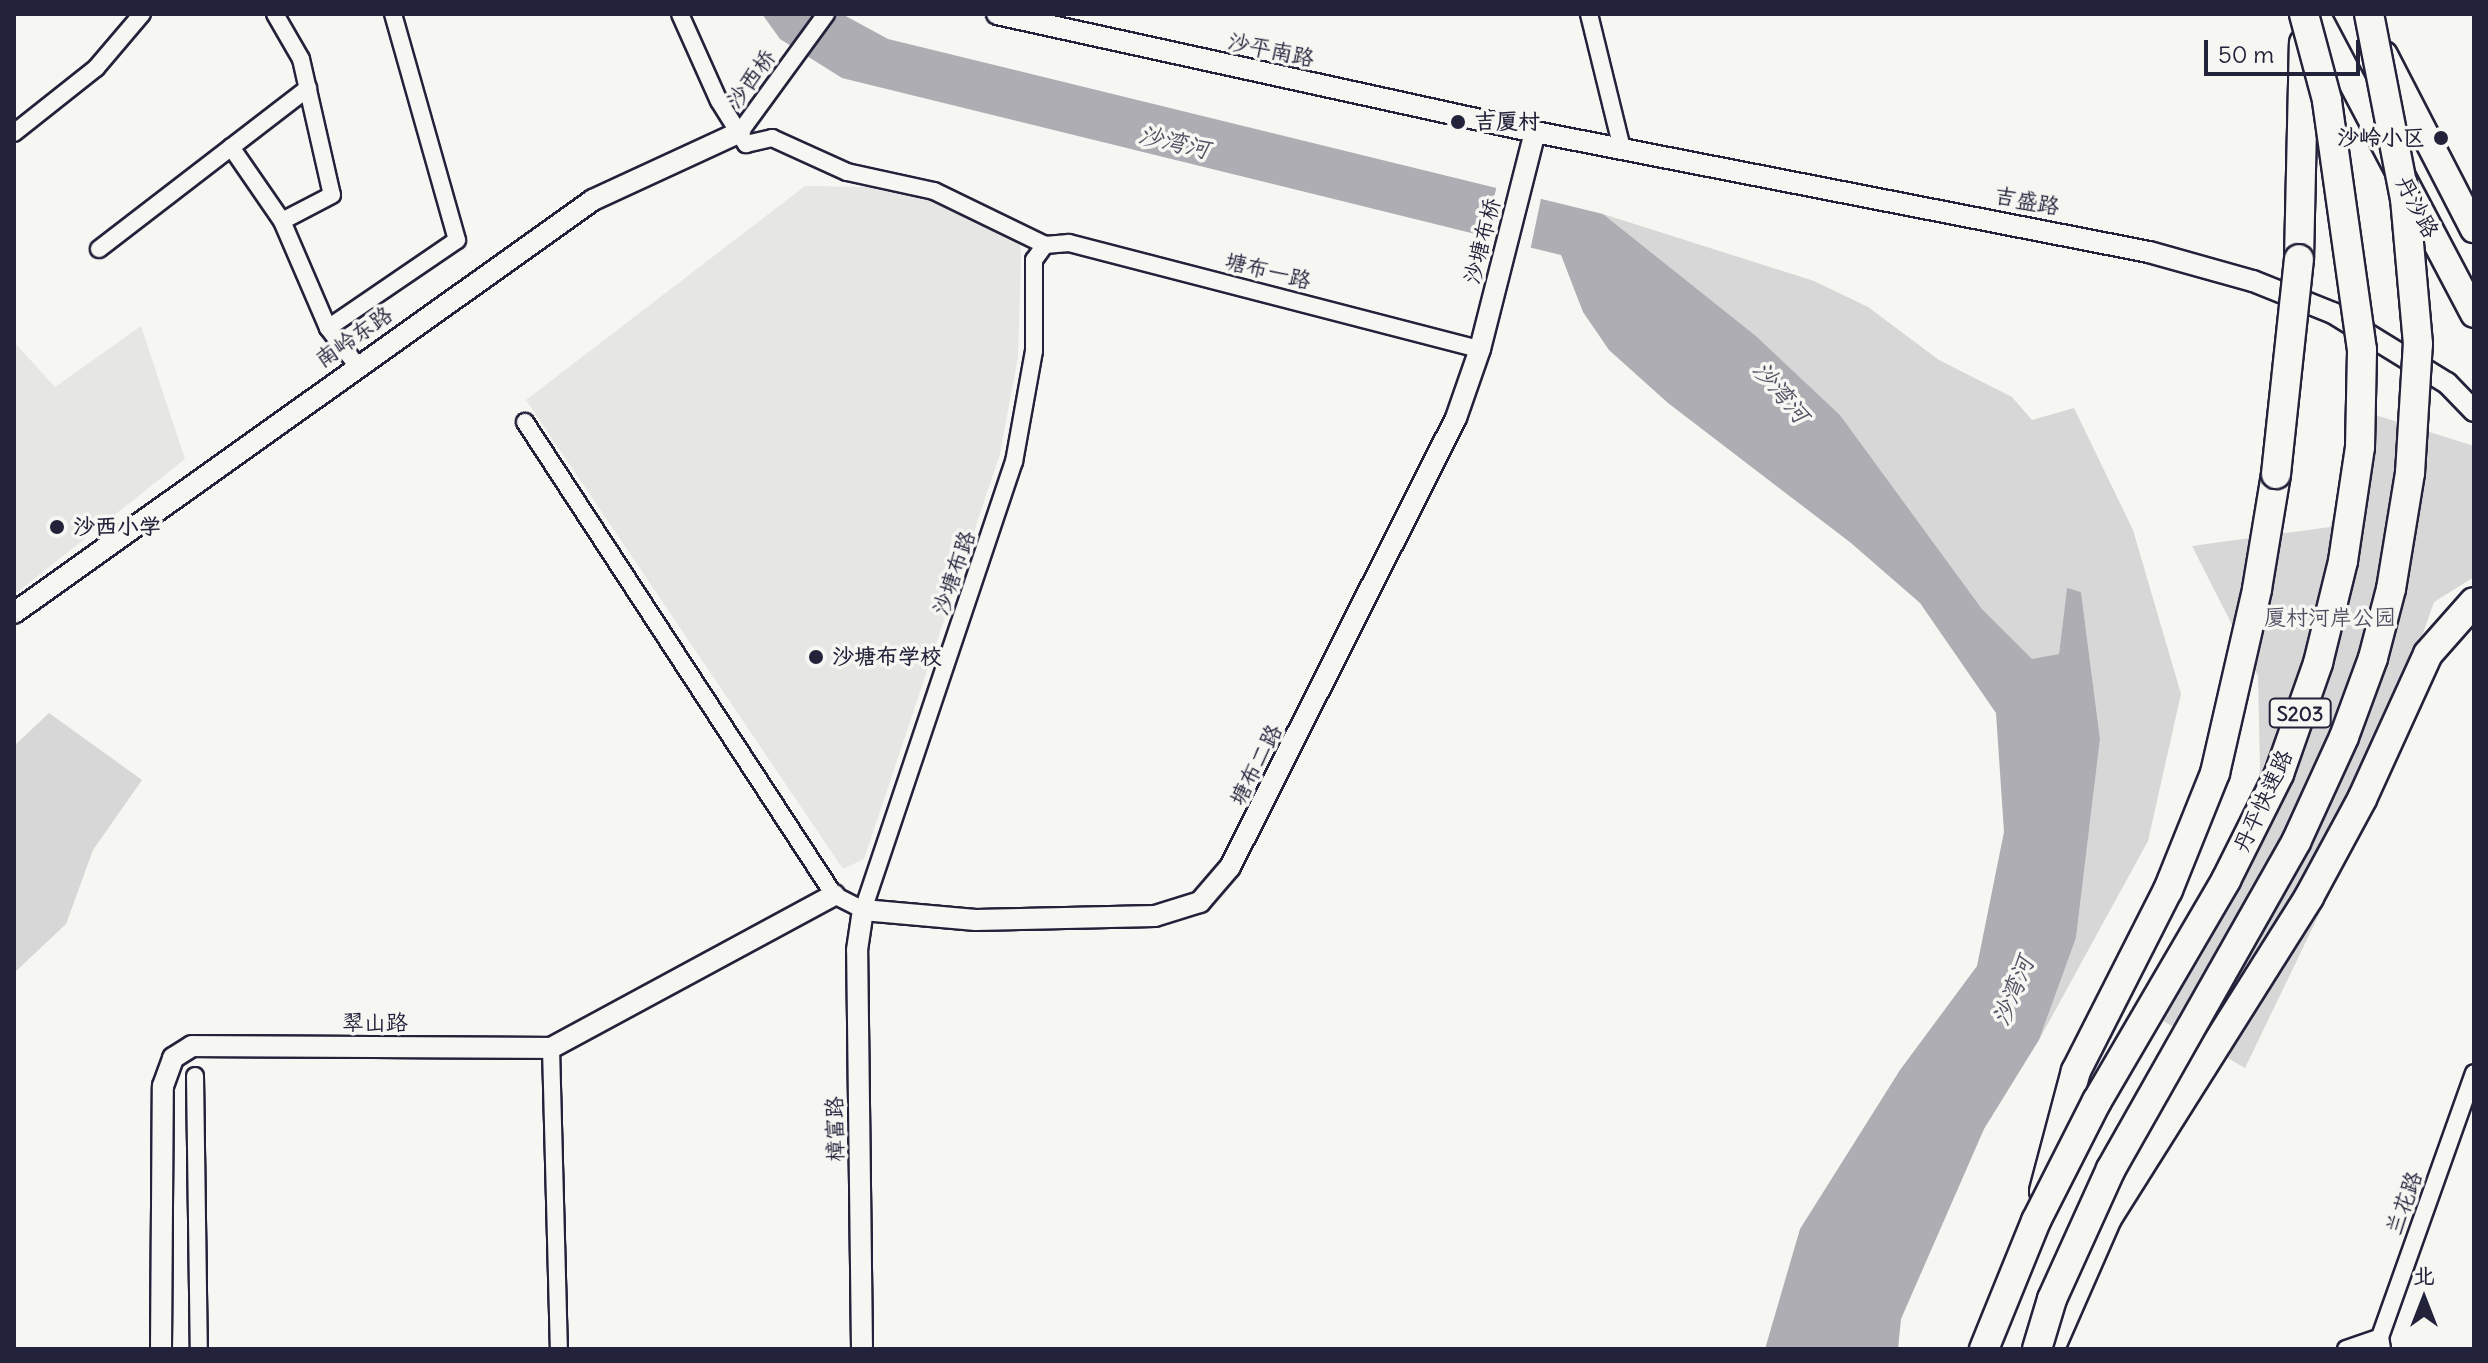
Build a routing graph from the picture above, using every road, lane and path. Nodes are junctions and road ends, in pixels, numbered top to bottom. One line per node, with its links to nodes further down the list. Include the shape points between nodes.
1 (142, 14): 14 (street, via 96,68)
2 (275, 14): 11 (street, via 301,59)
3 (393, 14): 22 (street, via 457,240)
4 (680, 14): 12 (street, via 719,101)
5 (826, 14): 12 (street, 沙西桥)
6 (997, 14): 13 (street, 沙平南路)
7 (1589, 14): 16 (street)
8 (2302, 14): 34 (highway, bridge, via 2307,73 2299,259 2276,474 2257,589 2215,773 2182,861 2076,1071); 34 (highway, 丹平快速路 / S203, bridge, via 2327,100 2362,350 2360,447 2343,561 2318,663 2279,774 2226,880 2097,1101)
9 (2316, 14): 21 (main road, 丹沙路)
10 (2367, 14): 18 (main road, 丹沙路, via 2396,84); 41 (highway, 丹平快速路 / S203, bridge, via 2405,199 2418,344 2410,473 2387,603 2344,737 2296,842 2111,1169 2052,1299)
11 (308, 88): 15 (street); 17 (street, via 332,195)
12 (740, 132): 19 (street, via 746,144 772,138 847,172 934,191); 24 (street, 南岭东路, via 593,200)
13 (1535, 132): 16 (street, 吉盛路); 23 (street, 沙塘布桥)
14 (14, 133)
15 (231, 147): 17 (street); 20 (street)
16 (1622, 148): 25 (street, 吉盛路, via 2060,231 2253,281 2333,313 2447,383)
17 (282, 221): 22 (street)
18 (2474, 229)
19 (1045, 245): 23 (street, 塘布一路, via 1069,243); 30 (street, 沙塘布路, via 1034,260 1034,351 1014,462)
20 (99, 249)
21 (2474, 314)
22 (328, 328): 24 (street)
23 (1482, 341): 30 (street, 塘布二路, via 1456,418 1268,796 1230,867 1200,902 1155,916 1090,920 976,920)
24 (356, 364): 28 (street, 南岭东路)
25 (2474, 411)
26 (525, 422): 29 (street)
27 (2474, 602): 42 (highway, via 2428,654 2362,799 2309,897 2107,1218)
28 (14, 613)
29 (834, 895): 30 (street); 31 (street, 翠山路)
30 (863, 910): 39 (street, 樟富路, via 857,950)
31 (551, 1048): 36 (street, 翠山路, via 192,1046 173,1058 163,1086); 38 (street)
32 (2474, 1073): 35 (street, 兰花路)
33 (195, 1076): 37 (street)
34 (2036, 1221): 40 (highway, 丹平快速路 / S203, bridge)
35 (2381, 1343): 43 (street)
36 (161, 1349)
37 (199, 1349)
38 (559, 1349)
39 (862, 1349)
40 (1984, 1349)
41 (2037, 1349)
42 (2050, 1349)
43 (2346, 1349)

